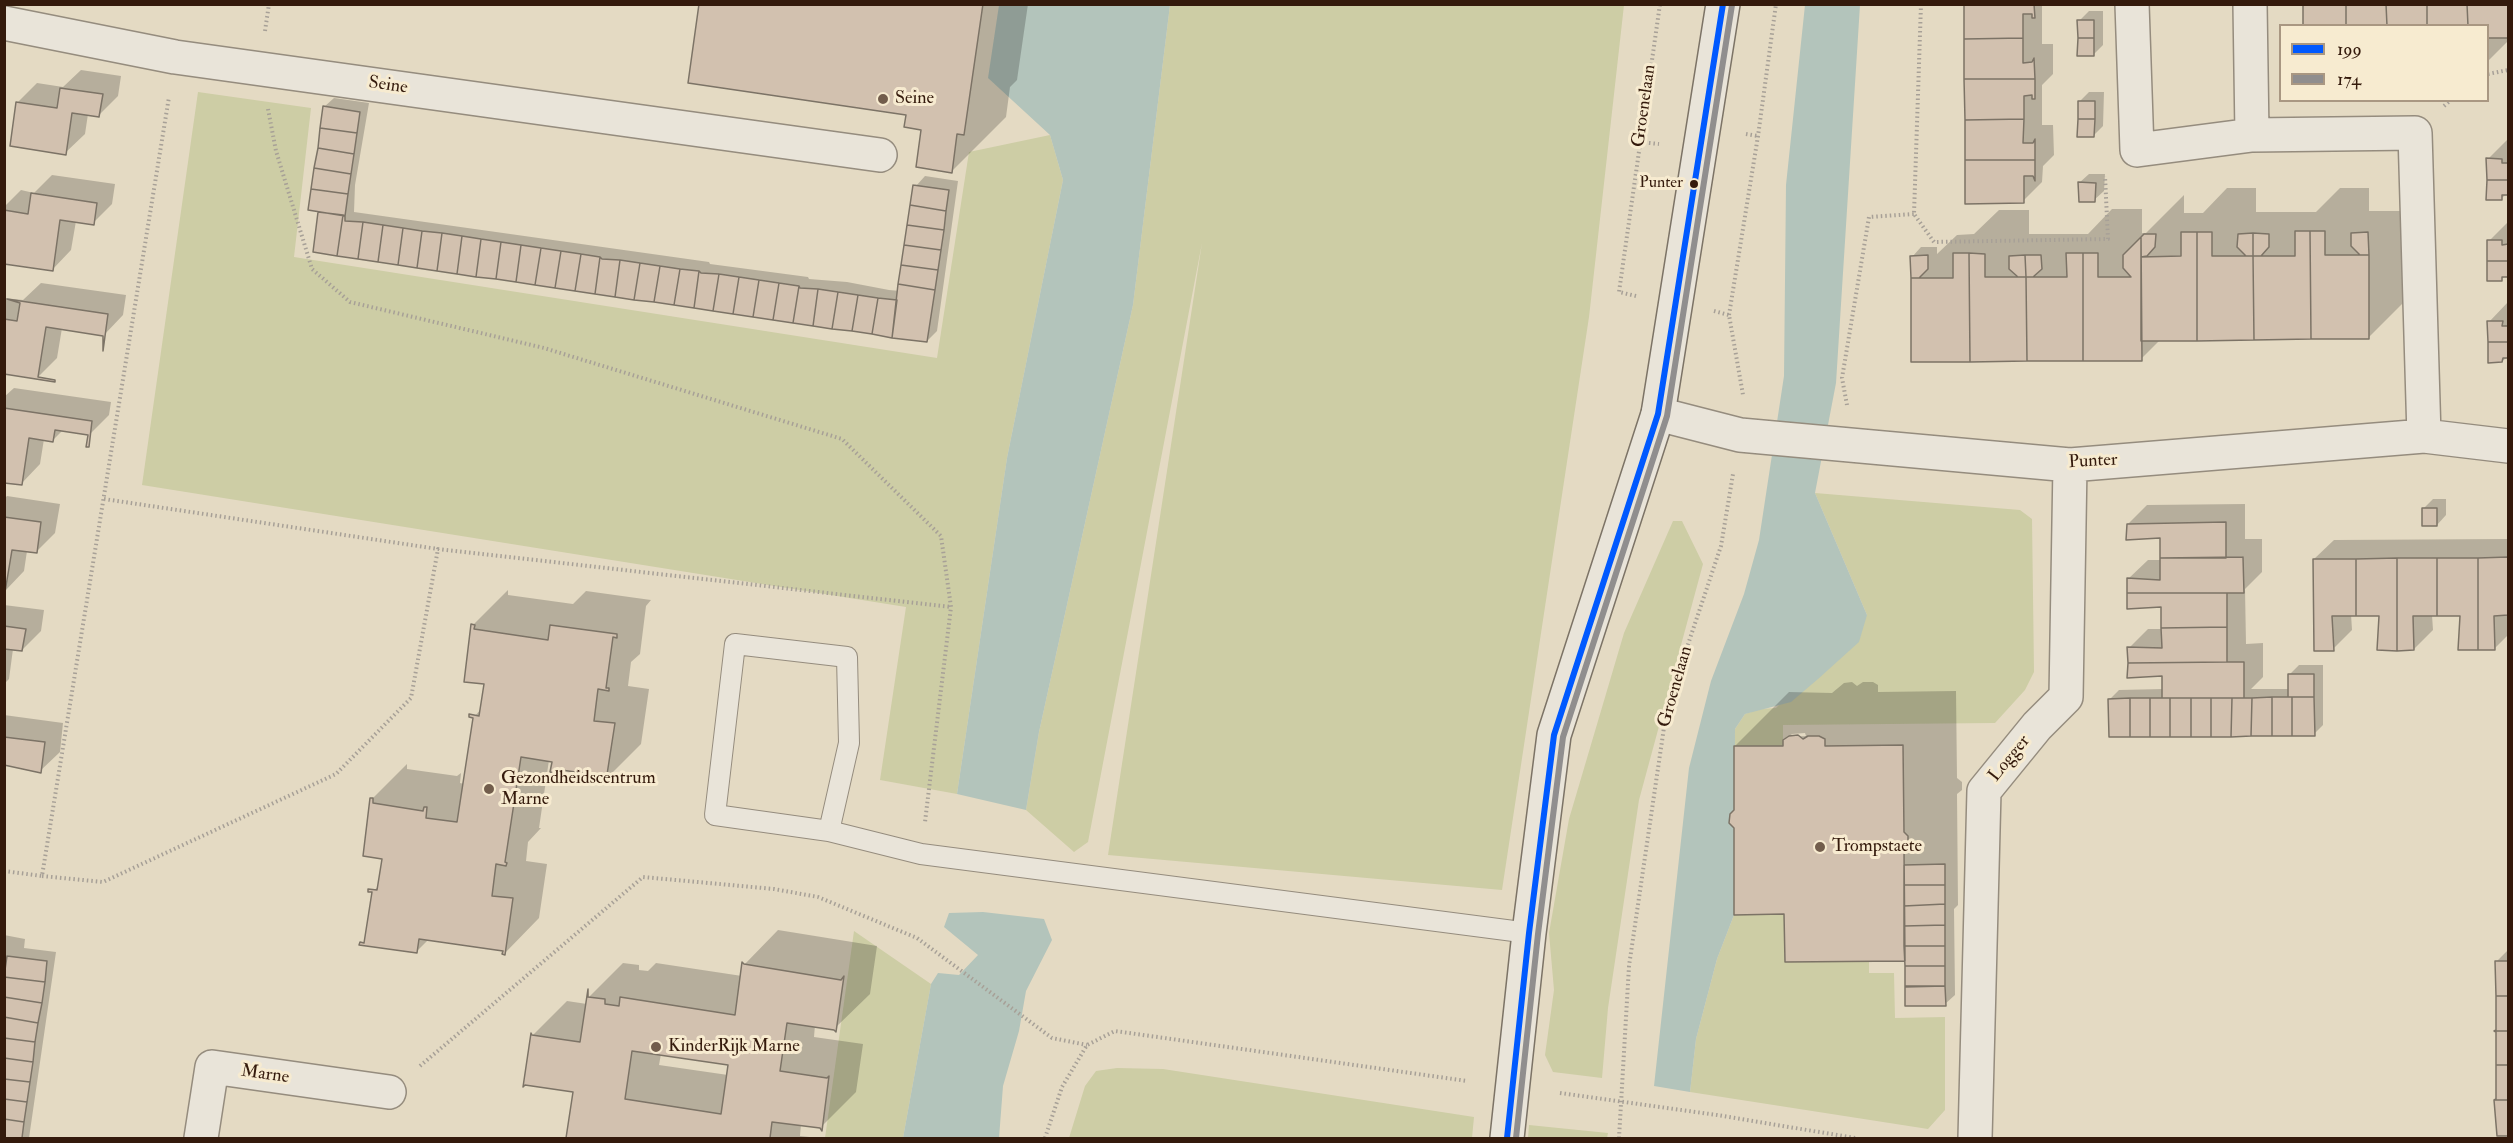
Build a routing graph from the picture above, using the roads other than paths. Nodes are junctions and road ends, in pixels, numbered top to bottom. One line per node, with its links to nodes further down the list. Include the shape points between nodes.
1 (1723, 4): 7 (street)
2 (2132, 4): 5 (street, via 2137,150)
3 (2250, 4): 5 (street)
4 (4, 22): 6 (street, Seine, via 175,57)
5 (2252, 135): 8 (street, via 2415,133)
6 (880, 155)
7 (1658, 414): 10 (street, Punter, via 1754,437); 12 (street, via 1554,735)
8 (2424, 436): 9 (street, Punter); 10 (street, Punter)
9 (2508, 446)
10 (2070, 465): 16 (street, Logger, via 2066,697 1984,791)
11 (829, 831): 11 (lane, via 715,815 735,644 847,657 849,743); 12 (lane, via 921,854)
12 (1529, 933): 15 (street)
13 (389, 1092): 14 (street, Marne, via 212,1067)
14 (201, 1138)
15 (1507, 1138)
16 (1975, 1138)

